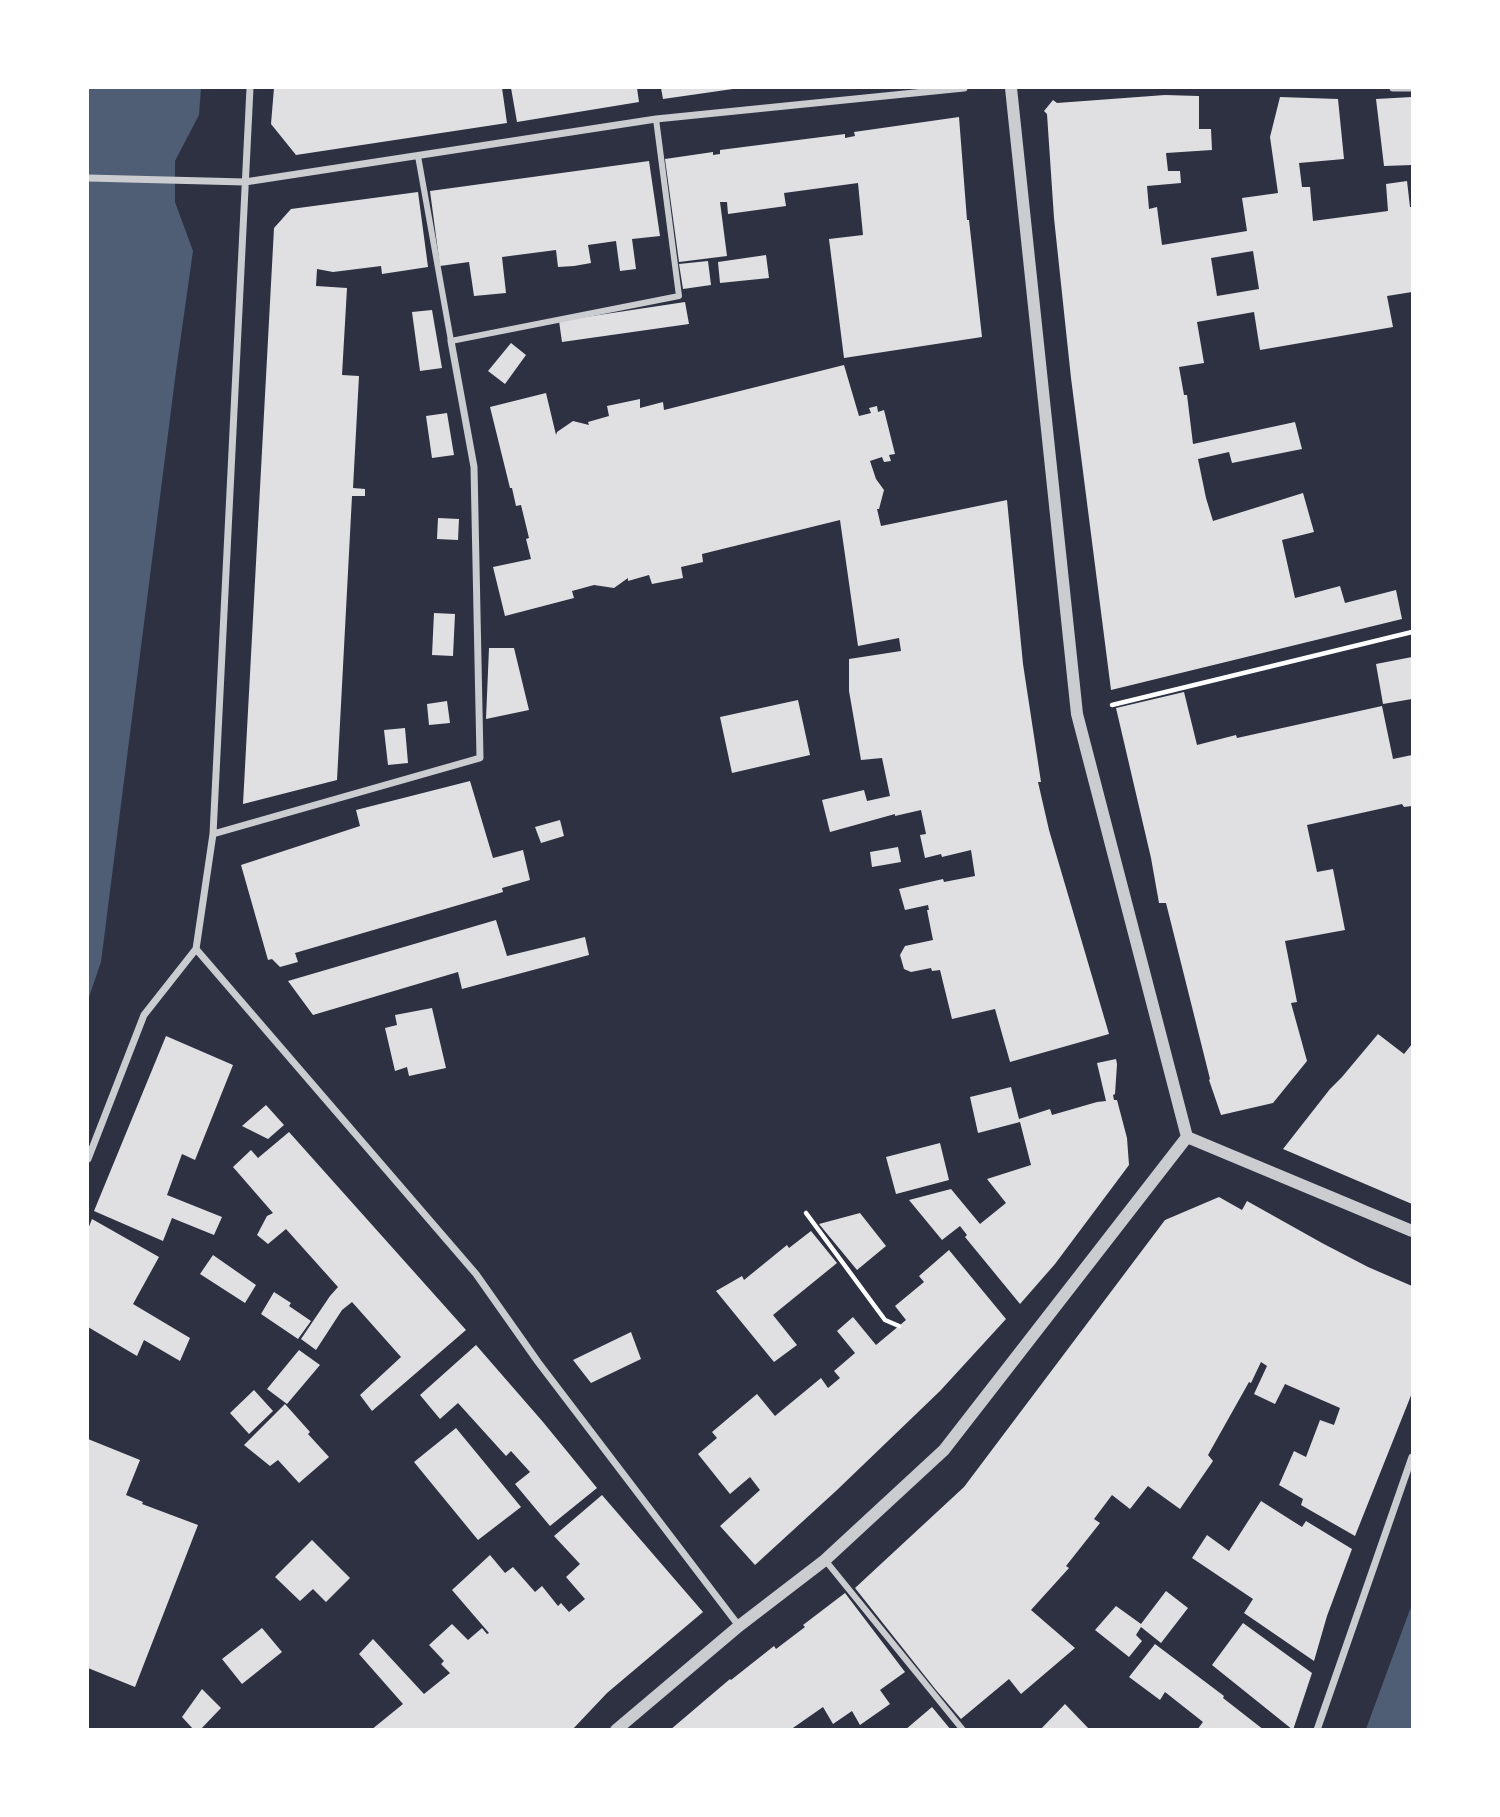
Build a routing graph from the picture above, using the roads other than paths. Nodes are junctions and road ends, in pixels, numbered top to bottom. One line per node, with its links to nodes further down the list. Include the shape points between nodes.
1 (250, 88): 9 (street)
2 (964, 88): 6 (street)
3 (1011, 88): 13 (street, via 1077,714)
4 (1393, 88): 5 (street)
5 (1412, 88)
6 (656, 119): 7 (street); 10 (street, via 679,296)
7 (418, 156): 9 (street); 10 (street)
8 (88, 178): 9 (street)
9 (245, 182): 11 (street)
10 (451, 341): 11 (street, via 474,467 481,758)
11 (213, 834): 12 (street)
12 (197, 949): 14 (street, via 144,1014); 18 (street, via 477,1274 538,1362)
13 (1187, 1137): 15 (street); 17 (street, via 944,1450)
14 (88, 1159)
15 (1412, 1231)
16 (1412, 1457): 21 (street)
17 (825, 1560): 18 (street); 20 (street)
18 (739, 1626): 19 (street)
19 (616, 1730)
20 (962, 1730)
21 (1317, 1730)

